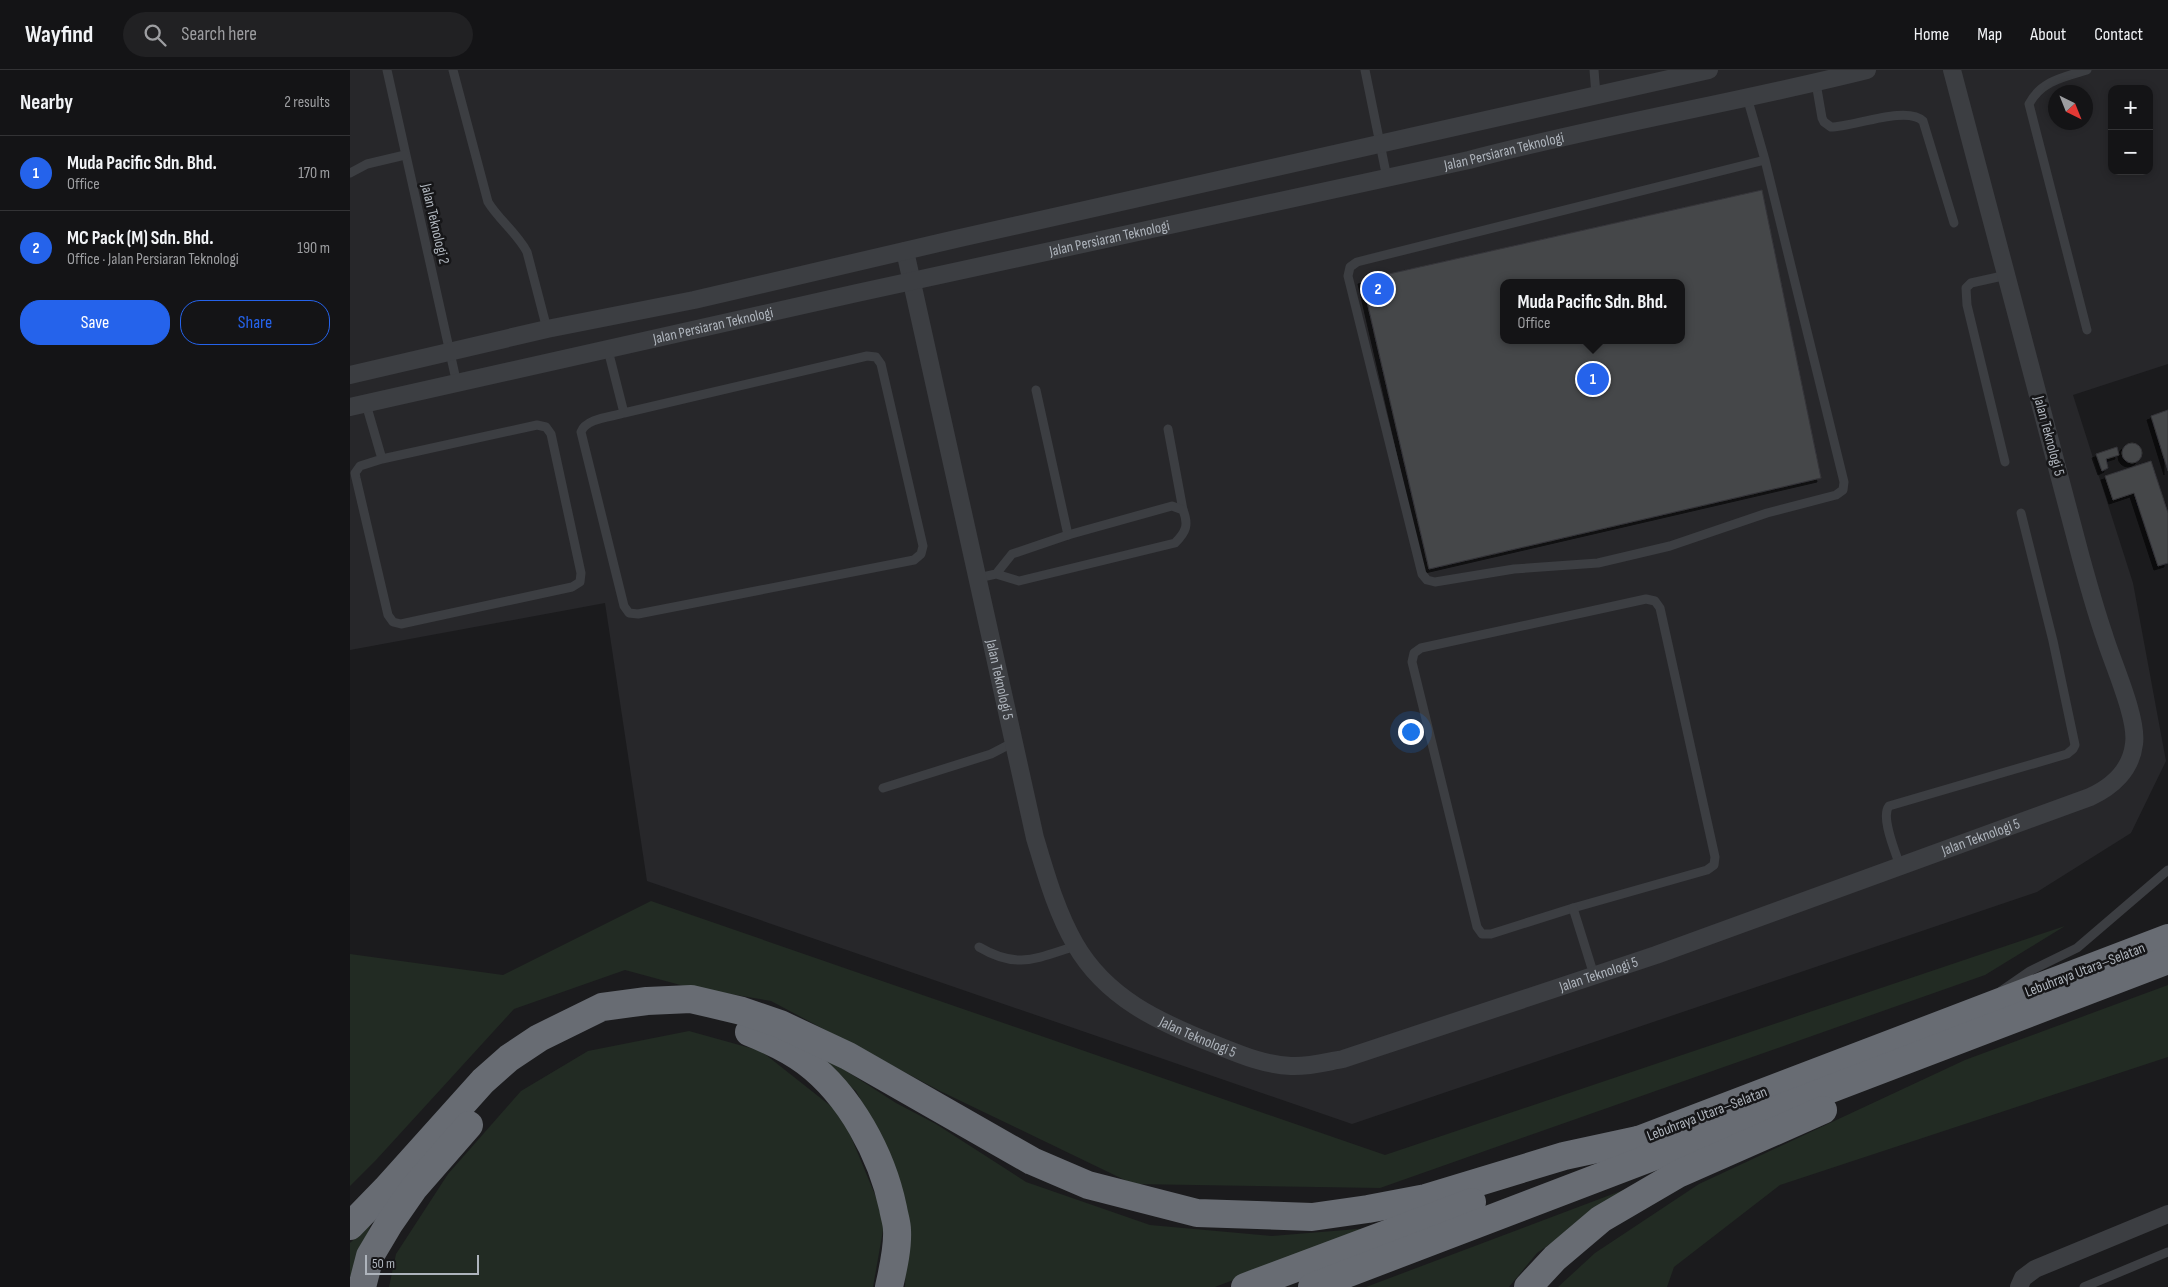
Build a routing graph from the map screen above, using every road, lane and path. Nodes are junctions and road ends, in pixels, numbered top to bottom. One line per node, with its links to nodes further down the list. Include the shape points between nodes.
1 (388, 70): 13 (lane, Jalan Teknologi 2)
2 (453, 70): 21 (lane, via 488,202 527,252)
3 (1365, 70): 12 (lane)
4 (1594, 70): 10 (lane)
5 (1709, 70): 10 (street, Jalan Persiaran Teknologi)
6 (1867, 70): 9 (street, Jalan Persiaran Teknologi)
7 (1952, 70): 19 (street, Jalan Teknologi 5)
8 (2087, 70): 22 (lane, via 2044,85 2029,104)
9 (1816, 83): 11 (street, Jalan Persiaran Teknologi); 17 (lane, via 1822,118 1831,127 1902,115 1916,116 1924,121)
10 (1596, 95): 12 (street, Jalan Persiaran Teknologi)
11 (1746, 98): 14 (lane); 16 (street, Jalan Persiaran Teknologi, via 1568,135)
12 (1380, 144): 16 (lane); 18 (street, Jalan Persiaran Teknologi)
13 (405, 154): 15 (lane, via 367,164); 24 (lane, Jalan Teknologi 2)
14 (1765, 160): 14 (lane, via 1844,482 1843,490 1836,495 1767,513 1670,546 1598,563 1514,569 1435,582 1427,580 1422,574 1348,276 1350,267 1357,262)
15 (350, 173)
16 (1387, 178): 20 (street, Jalan Persiaran Teknologi)
17 (1954, 223)
18 (905, 250): 20 (street, Jalan Teknologi 5); 21 (street, Jalan Persiaran Teknologi, via 694,300)
19 (2007, 275): 32 (lane, via 1971,283 1966,288 1967,305); 39 (street, Jalan Teknologi 5, via 2084,566 2135,728 2134,745 2130,762 2106,790)
20 (912, 281): 23 (street, Jalan Persiaran Teknologi); 36 (street, Jalan Teknologi 5)
21 (547, 329): 24 (street, Jalan Persiaran Teknologi)
22 (2086, 330)
23 (608, 350): 26 (street, Jalan Persiaran Teknologi); 29 (lane)
24 (451, 352): 25 (street, Jalan Persiaran Teknologi); 26 (lane, Jalan Teknologi 2)
25 (350, 375)
26 (457, 384): 28 (street, Jalan Persiaran Teknologi)
27 (1036, 390): 35 (lane)
28 (358, 406): 31 (lane)
29 (624, 413): 29 (lane, via 867,356 876,357 881,364 919,526 923,546 921,554 914,560 638,614 629,613 624,606 581,432 590,423)
30 (1168, 429): 33 (lane)
31 (382, 459): 31 (lane, via 537,425 546,427 553,443 581,573 580,582 563,589 401,624 393,622 388,615 355,473 360,466)
32 (2005, 462)
33 (1183, 510): 35 (lane, via 1172,506); 36 (lane, via 1187,520 1185,533 1176,544 1019,581)
34 (2021, 513): 39 (lane, via 2053,641 2074,740 2073,749 2067,754 1889,806 1885,818)
35 (1068, 535): 36 (lane, via 1012,554)
36 (987, 576): 37 (street, Jalan Teknologi 5)
37 (1014, 742): 38 (lane, via 991,754); 43 (street, Jalan Teknologi 5, via 1048,884)
38 (883, 788)
39 (1900, 866): 46 (street, Jalan Teknologi 5)
40 (2167, 871): 48 (lane, via 2077,948 2012,982)
41 (1573, 908): 41 (lane, via 1491,934 1479,931 1412,658 1421,648 1651,599 1660,608 1715,861 1707,870); 46 (lane)
42 (2168, 938): 48 (highway, Lebuhraya Utara–Selatan)
43 (1076, 946): 44 (lane, via 1015,961); 46 (street, Jalan Teknologi 5, via 1110,988 1146,1014 1244,1057 1292,1066 1343,1059)
44 (979, 947)
45 (2168, 960): 47 (highway, Lebuhraya Utara–Selatan)
46 (1594, 976)
47 (2079, 993): 56 (highway, Lebuhraya Utara–Selatan); 57 (highway, via 2010,1032 1678,1174 1601,1219 1555,1258)
48 (1979, 1010): 49 (highway, Lebuhraya Utara–Selatan)
49 (1638, 1140): 51 (highway, via 1564,1156 1426,1198 1368,1209 1312,1217 1197,1212 1088,1185 1032,1161 848,1056 780,1024 691,999 647,1001 602,1007 539,1038 509,1058); 55 (highway, Lebuhraya Utara–Selatan)
50 (2168, 1214): 58 (street, via 2035,1269 2023,1278)
51 (350, 1226)
52 (2168, 1252): 59 (lane)
53 (362, 1287): 54 (highway, via 370,1256 414,1188 494,1096 530,1063 606,1025 695,1016 736,1027 783,1047 807,1062 855,1118 875,1151 889,1189 897,1230)
54 (889, 1287)
55 (1244, 1287)
56 (1312, 1287)
57 (1528, 1287)
58 (2020, 1287)
59 (2084, 1287)

